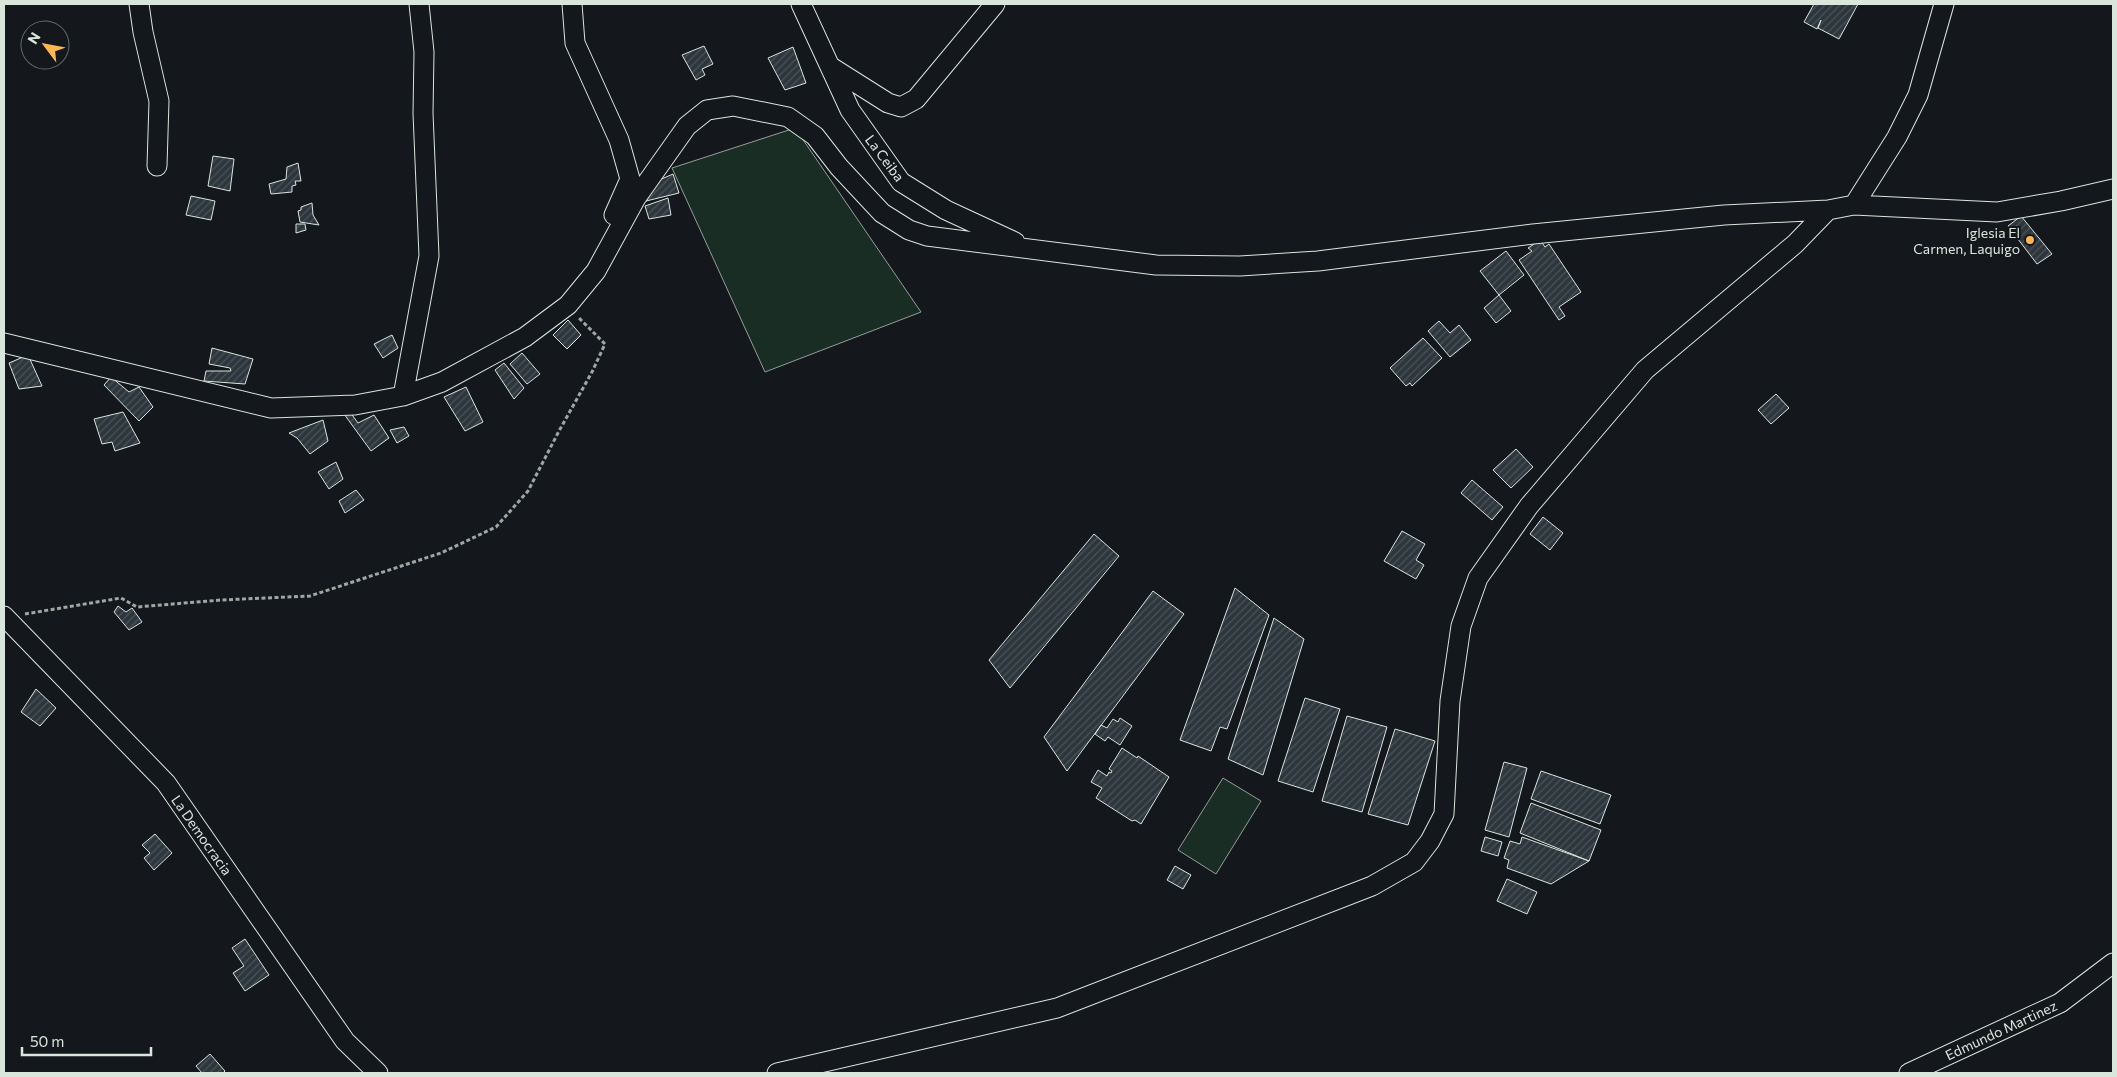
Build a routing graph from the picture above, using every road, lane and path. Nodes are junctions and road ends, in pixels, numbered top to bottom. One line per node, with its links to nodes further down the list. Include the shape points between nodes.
1 (139, 4): 8 (street, via 159,101)
2 (419, 4): 16 (street, via 424,52 429,256)
3 (572, 4): 13 (street, via 575,44 619,140 630,178 612,218)
4 (801, 4): 7 (street, La Ceiba)
5 (995, 4): 7 (street, via 916,99 901,107 888,103)
6 (1944, 4): 10 (street, via 1918,95 1898,137)
7 (831, 67): 12 (street, La Ceiba, via 850,110 901,182 946,210)
8 (157, 166)
9 (2113, 189): 10 (street, via 2061,202 1997,212)
10 (1854, 206): 11 (street)
11 (1828, 210): 12 (street, via 1715,216 1533,234 1318,261 1240,266 1156,265); 20 (street, via 1795,244 1645,370 1530,506 1478,578 1461,626 1450,701 1444,814 1414,862 1372,886 1058,1008)
12 (1032, 250): 13 (street, via 927,236 909,230 882,213 815,136 788,117 733,106 706,110 687,126 636,198)
13 (596, 271): 14 (street)
14 (568, 305): 16 (street, via 525,337 442,382); 17 (path, via 605,344 528,491 496,526 441,553 310,596 137,607 121,598)
15 (4, 344): 16 (street, via 271,408 354,405)
16 (403, 396)
17 (4, 618): 19 (street, La Democracia, via 166,783 345,1041)
18 (2113, 963): 21 (street, Edmundo Martinez, via 2060,1002)
19 (378, 1073)
20 (778, 1073)
21 (1908, 1073)

